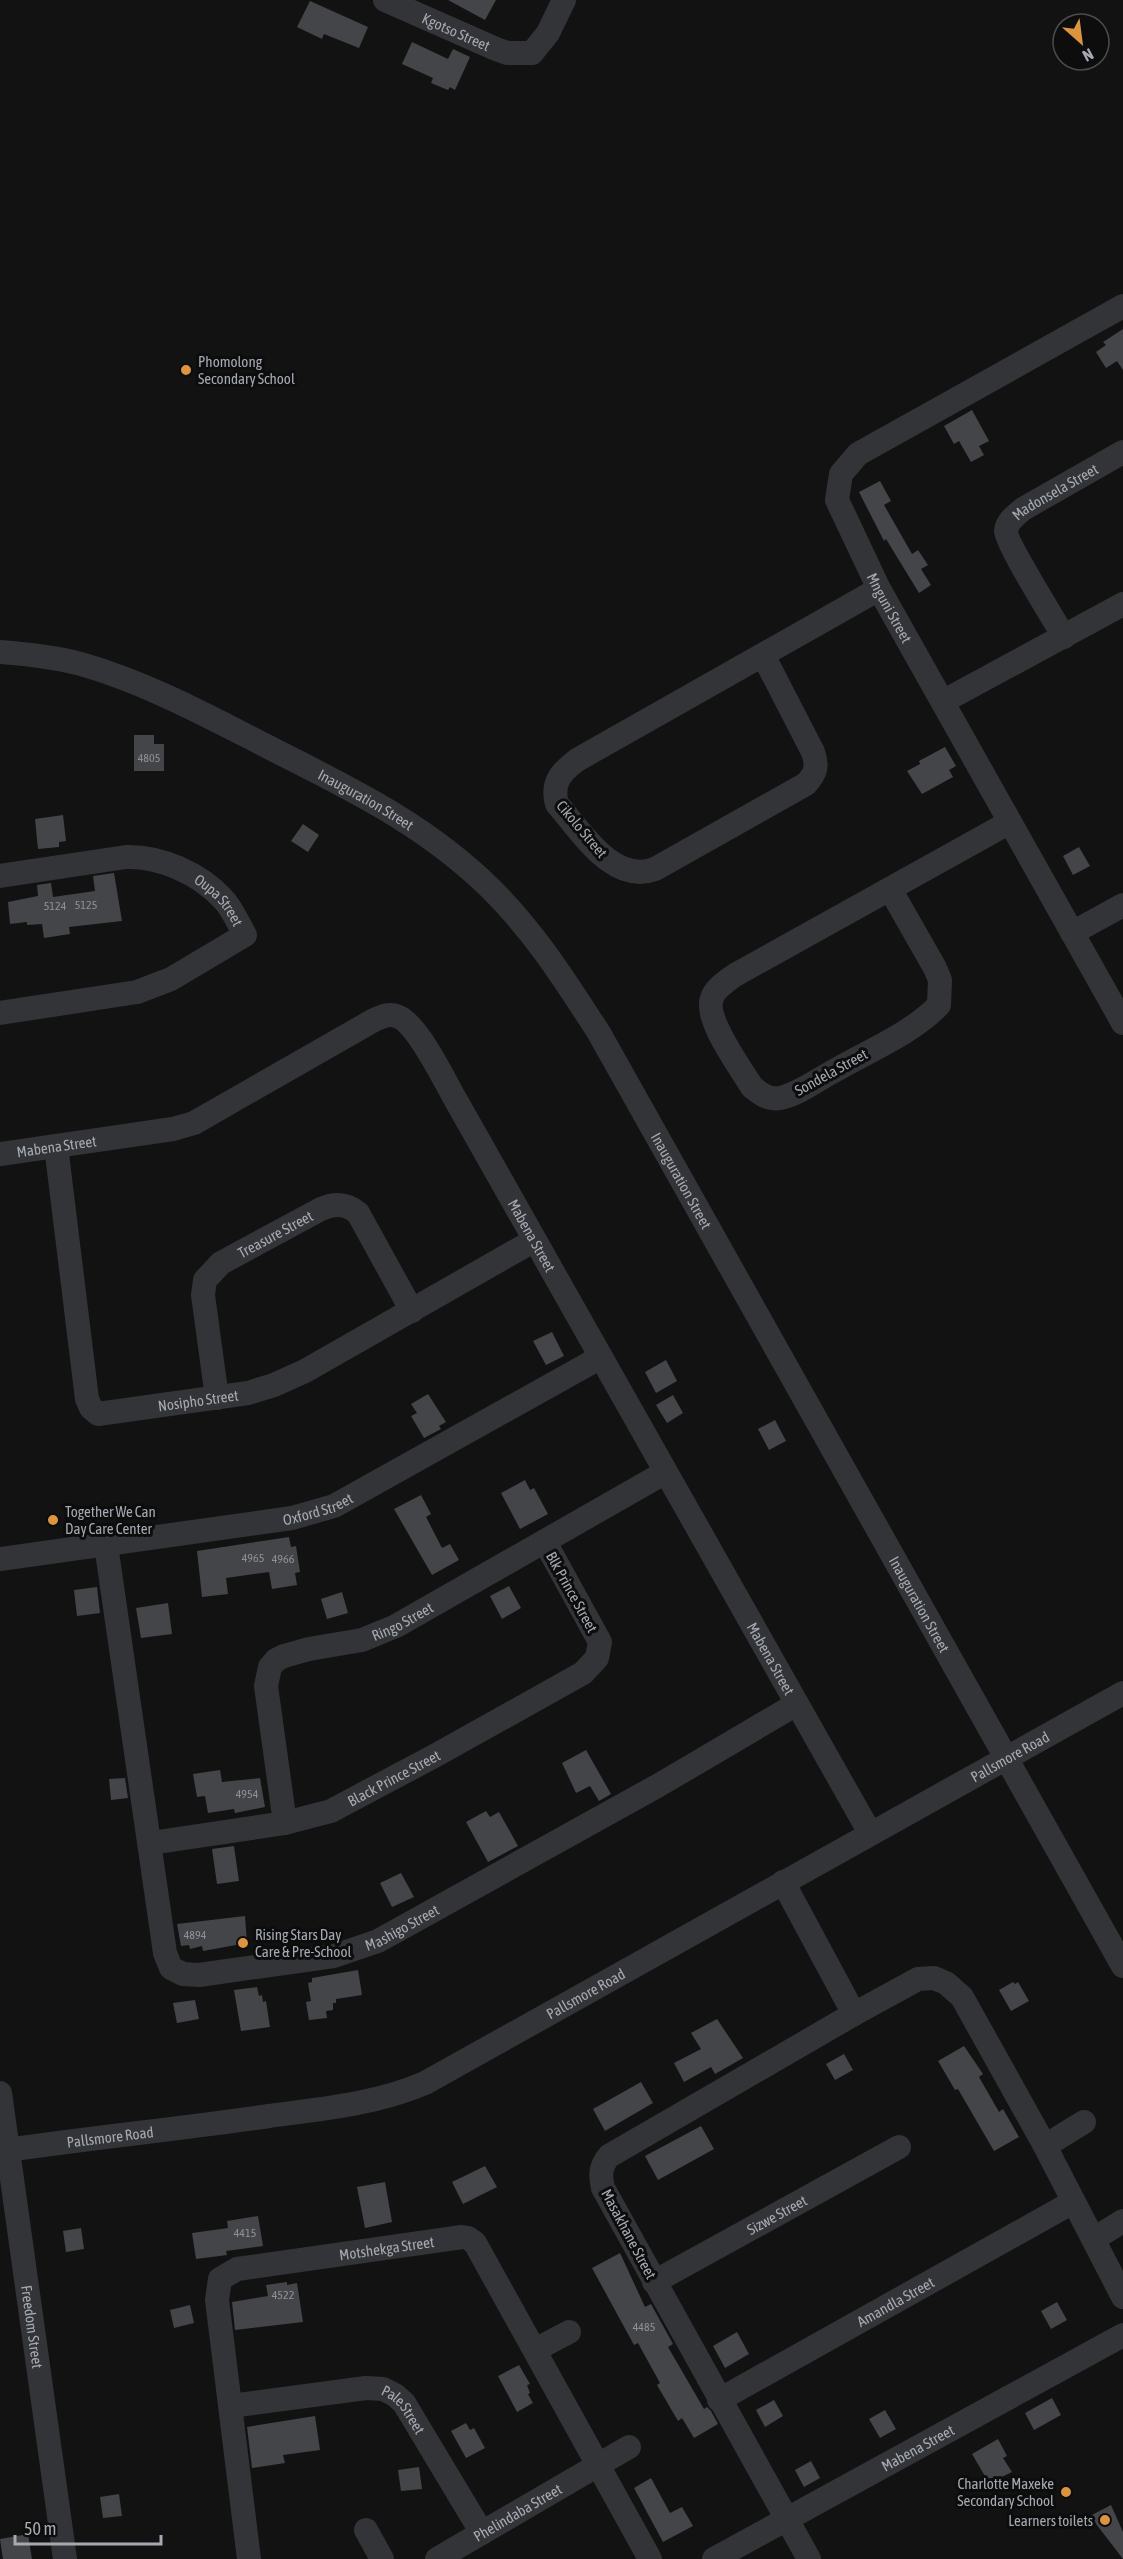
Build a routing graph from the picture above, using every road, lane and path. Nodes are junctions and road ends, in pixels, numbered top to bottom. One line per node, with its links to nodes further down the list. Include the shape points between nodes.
1 (385, 0): 2 (street, Kgotso Street, via 507,53 532,53 548,33)
2 (564, 0)
3 (1123, 306): 5 (street, Mnguni Street, via 858,454 847,464 841,474 837,500)
4 (1123, 452): 7 (street, Madonsela Street, via 1023,509 1009,522 1006,531)
5 (879, 589): 9 (street, Cikolo Street); 10 (street, Mnguni Street)
6 (1123, 604): 7 (street)
7 (1064, 638): 10 (street)
8 (0, 652): 31 (street, Inauguration Street, via 51,657 121,677 178,701 394,813 436,841 517,916 599,1033)
9 (763, 655): 9 (street, Cikolo Street, via 564,770 556,782 557,804 598,852 638,874 655,869 806,784 813,776 817,768 813,752)
10 (944, 702): 11 (street, Mnguni Street)
11 (1010, 822): 13 (street, Sondela Street); 15 (street, Mnguni Street)
12 (0, 876): 16 (street, Oupa Street, via 146,857 207,885 225,900 245,935 154,987)
13 (890, 889): 13 (street, Sondela Street, via 735,975 712,995 710,1014 714,1023 752,1087 761,1094 770,1099 792,1095 906,1030 939,1005 940,980 935,968)
14 (1123, 904): 15 (street)
15 (1072, 933): 17 (street, Mnguni Street)
16 (0, 1013)
17 (1123, 1023)
18 (56, 1146): 19 (street, Mabena Street); 20 (street, Mabena Street, via 194,1124 374,1020 395,1015 417,1034); 23 (street, Nosipho Street, via 86,1394 91,1408 105,1414)
19 (0, 1154)
20 (533, 1241): 21 (street, Nosipho Street); 22 (street, Mabena Street)
21 (412, 1311): 23 (street, Nosipho Street, via 286,1381); 23 (street, Treasure Street, via 358,1213 338,1204 321,1209 221,1263 205,1280 202,1295)
22 (601, 1357): 24 (street, Mabena Street); 26 (street, Oxford Street, via 324,1509 292,1518)
23 (217, 1398)
24 (664, 1473): 25 (street, Ringo Street); 30 (street, Mabena Street)
25 (545, 1542): 28 (street, Blk Prince Street); 32 (street, Ringo Street, via 376,1636 292,1652 276,1660 270,1667 266,1686)
26 (106, 1545): 27 (street, Oxford Street); 34 (street, Mashigo Street)
27 (0, 1559)
28 (600, 1642): 32 (street, Black Prince Street, via 597,1658 583,1673 342,1805 321,1815)
29 (1123, 1693): 31 (street, Pallsmore Road)
30 (795, 1705): 33 (street, Mabena Street); 34 (street, Mashigo Street, via 378,1941 334,1956 199,1976 171,1968 165,1953)
31 (1005, 1759): 33 (street, Pallsmore Road); 36 (street, Inauguration Street)
32 (285, 1823): 34 (street, Black Prince Street)
33 (870, 1833): 35 (street, Pallsmore Road)
34 (151, 1843)
35 (783, 1882): 37 (street); 42 (street, Pallsmore Road, via 402,2093 308,2111)
36 (1123, 1966)
37 (854, 2014): 40 (street, Masakhane Street, via 918,1979 934,1978 946,1983 962,1998); 46 (street, Masakhane Street, via 609,2156 602,2165 603,2188)
38 (0, 2093): 42 (street, Freedom Street)
39 (1084, 2122): 40 (street)
40 (1045, 2146): 43 (street)
41 (899, 2147): 46 (street, Sizwe Street)
42 (4, 2150): 58 (street, Freedom Street)
43 (1073, 2202): 45 (street); 51 (street, Amandla Street)
44 (1123, 2221): 45 (street)
45 (1094, 2238): 47 (street)
46 (654, 2282): 51 (street, Masakhane Street)
47 (1123, 2297)
48 (569, 2332): 50 (street)
49 (1123, 2335): 55 (street, Mabena Street)
50 (535, 2350): 52 (street, Motshekga Street, via 468,2238 237,2269 220,2279 218,2290); 54 (street, Motshekga Street)
51 (719, 2400): 55 (street, Masakhane Street)
52 (231, 2406): 57 (street, Pale Street, via 366,2388 383,2389 395,2395 414,2418); 59 (street, Motshekga Street)
53 (629, 2447): 54 (street, Phelindaba Street)
54 (598, 2467): 57 (street, Phelindaba Street); 62 (street, Motshekga Street)
55 (786, 2518): 63 (street, Mabena Street); 64 (street, Masakhane Street)
56 (366, 2530): 60 (street)
57 (482, 2534): 61 (street, Phelindaba Street)
58 (65, 2559)
59 (249, 2559)
60 (382, 2559)
61 (437, 2559)
62 (650, 2559)
63 (714, 2559)
64 (808, 2559)

